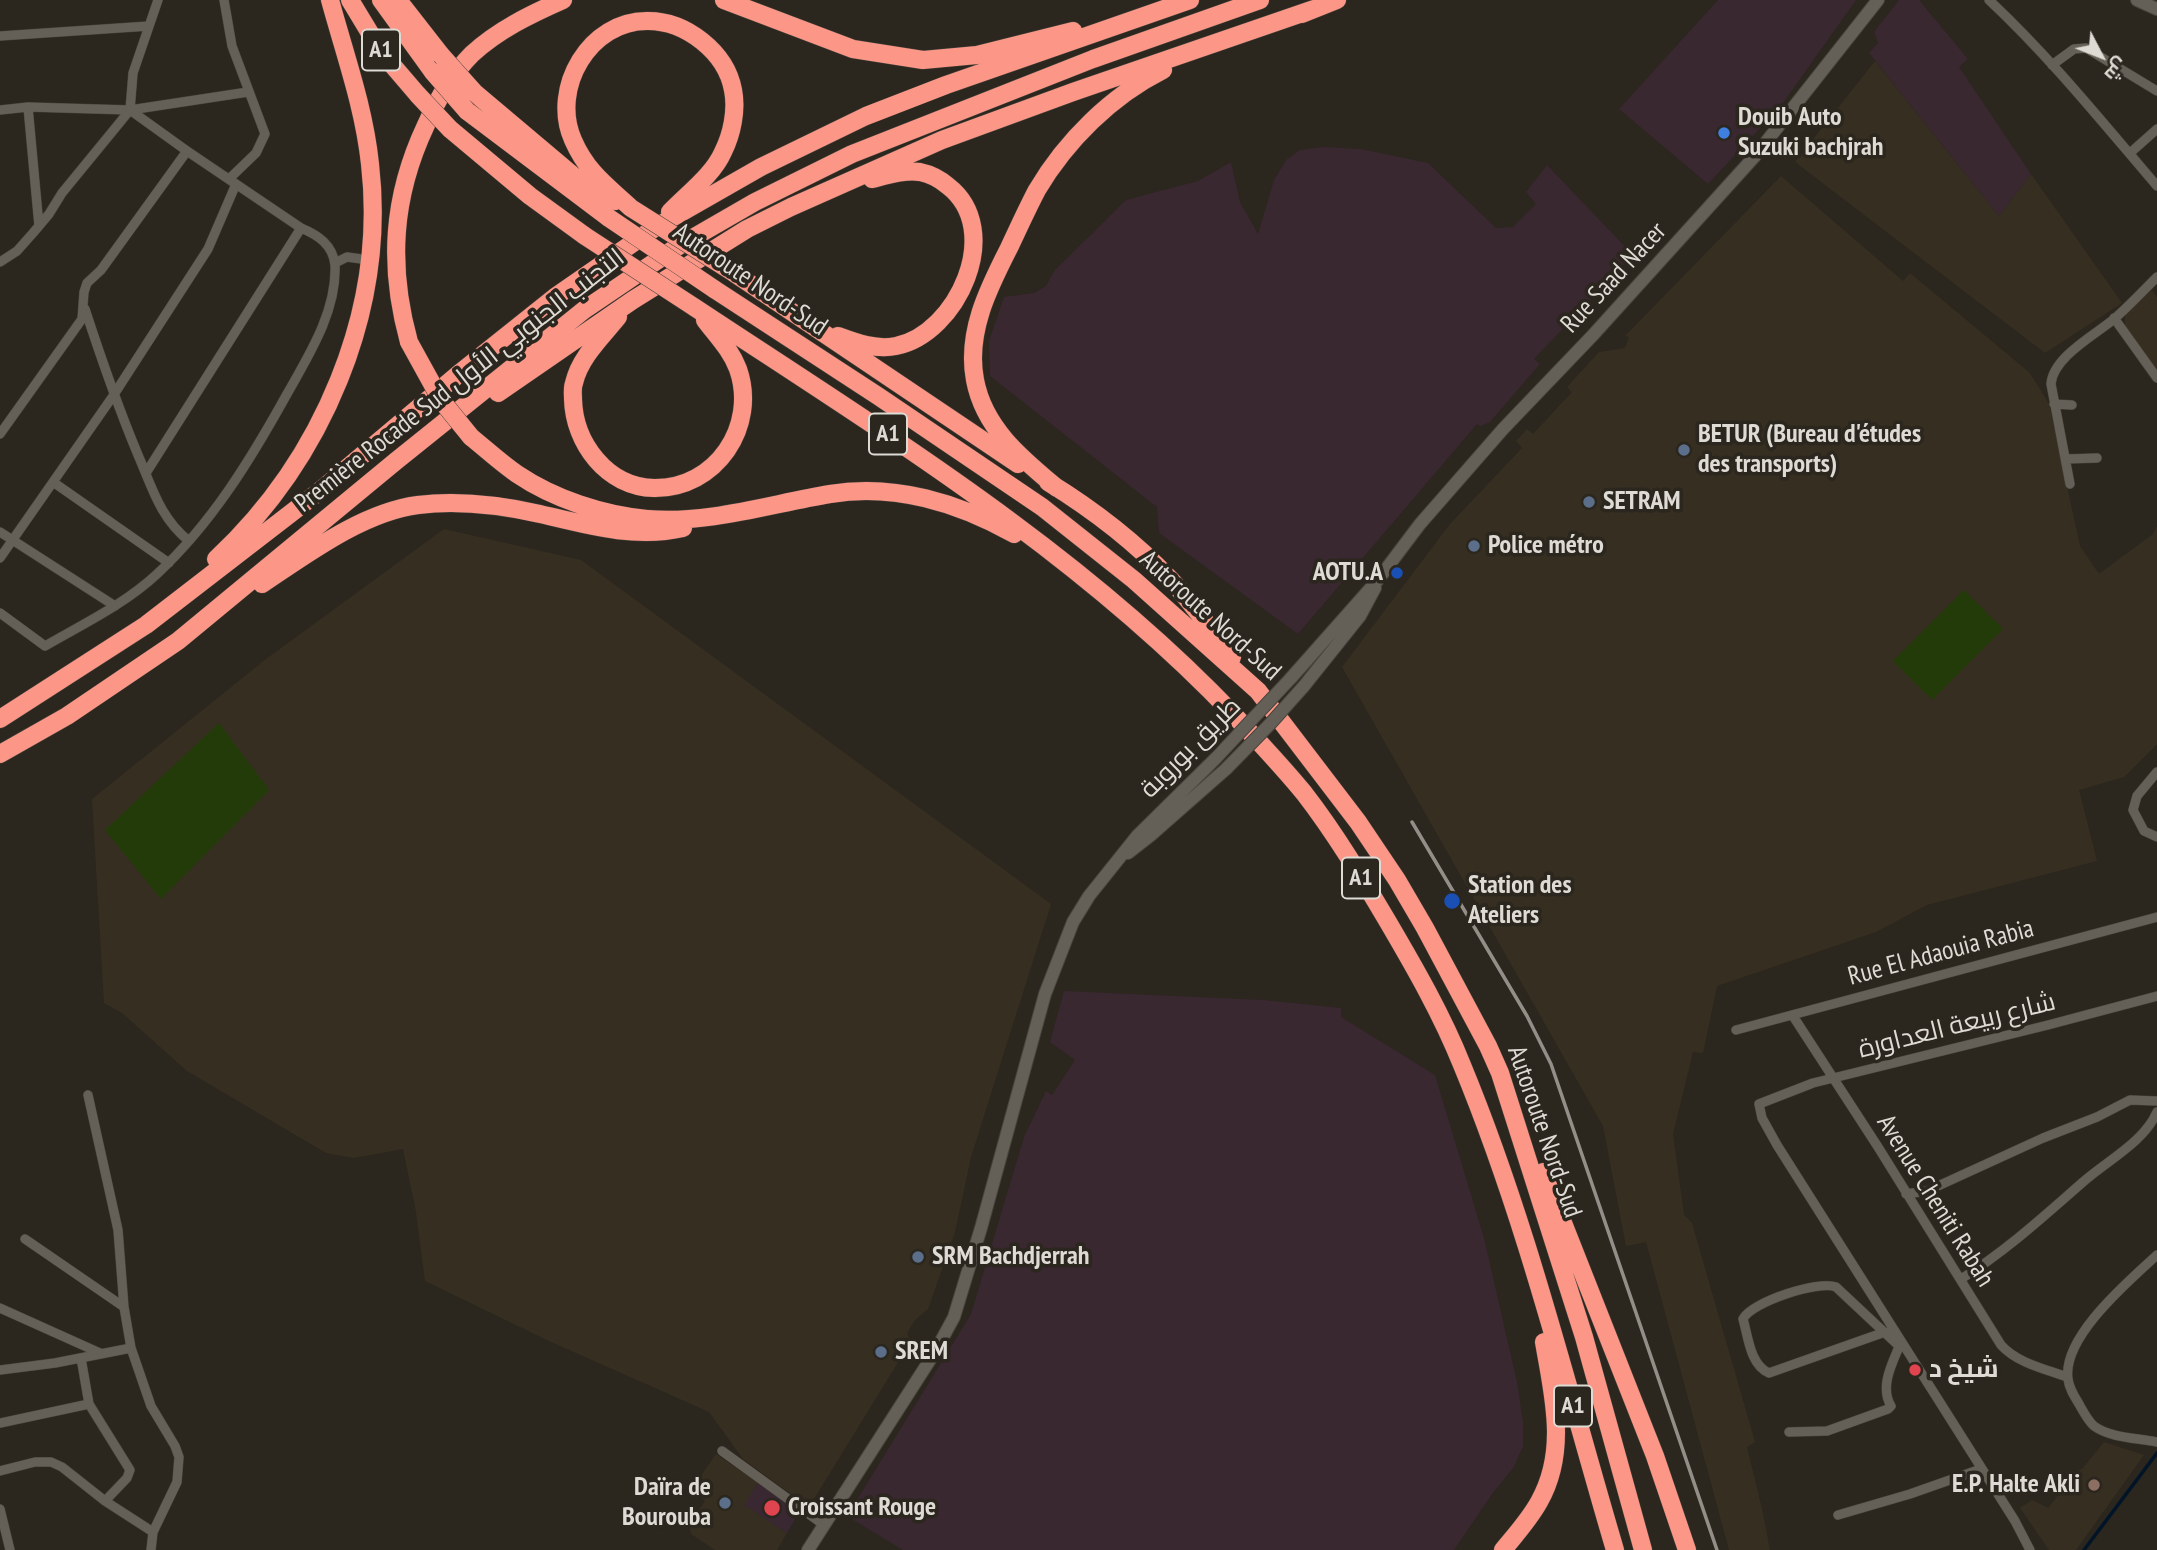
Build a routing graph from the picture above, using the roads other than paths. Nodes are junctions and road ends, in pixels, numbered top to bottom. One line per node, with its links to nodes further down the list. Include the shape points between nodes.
1 (158, 0): 18 (street)
2 (224, 0): 22 (street, via 232,46)
3 (330, 0): 36 (highway, via 351,69 370,165 373,224)
4 (350, 0): 43 (highway, Autoroute Nord-Sud / A1, bridge, via 382,53 450,129 530,196)
5 (381, 0): 69 (highway, Autoroute Nord-Sud / A1, bridge, via 467,111 609,218 1042,507 1134,580)
6 (398, 0): 32 (highway, bridge, via 475,93 523,136 590,190)
7 (563, 0): 57 (highway, bridge, via 500,32 472,55 438,99 413,153 398,210 395,266 409,342 440,400 471,438 537,485 604,511 648,519)
8 (724, 0): 17 (highway, via 853,49 923,60 976,55)
9 (1190, 0): 17 (highway, Première Rocade Sud التجنب الجنوبي الأول)
10 (1260, 0): 52 (highway, Première Rocade Sud التجنب الجنوبي الأول, via 920,126 755,202 677,247 584,310)
11 (1337, 0): 15 (highway)
12 (1878, 0): 64 (main road, Rue Saad Nacer, via 1747,166 1503,429)
13 (1989, 0): 20 (street)
14 (2137, 0): 16 (main road)
15 (1314, 9): 30 (highway, via 987,123); 56 (highway, via 1145,79 1087,126 1037,191 992,281 973,341 972,360 981,401 998,432)
16 (2157, 9)
17 (1158, 12): 34 (highway, Première Rocade Sud التجنب الجنوبي الأول, via 866,116 761,167)
18 (149, 26): 19 (street); 25 (street, via 133,73)
19 (0, 36)
20 (2052, 65): 21 (street, via 2074,49 2086,48); 28 (street)
21 (2157, 90)
22 (248, 92): 25 (street); 29 (street, via 265,134)
23 (28, 107): 24 (street); 25 (street); 33 (street)
24 (0, 110)
25 (130, 110): 27 (street); 33 (street)
26 (2157, 129): 28 (street)
27 (187, 151): 29 (street); 42 (street, via 87,283)
28 (2130, 153): 31 (street)
29 (233, 182): 35 (street); 46 (street, via 208,248)
30 (842, 186): 40 (highway, via 922,172 961,199 973,222 974,250 952,306 919,338 877,347 839,336); 41 (highway, via 747,229)
31 (2157, 186)
32 (631, 208): 34 (highway, via 588,168 572,137 567,107 580,59 598,39 623,24 648,20 696,36 720,61 733,89 734,120 723,154); 40 (highway, bridge)
33 (39, 226): 37 (street)
34 (656, 226): 67 (highway, Première Rocade Sud التجنب الجنوبي الأول, via 555,297 321,490)
35 (301, 228): 38 (street, via 328,245); 53 (street)
36 (369, 260): 38 (street, via 347,257); 67 (highway, via 355,337 332,398 307,446 228,549)
37 (0, 262)
38 (335, 263): 60 (street, via 332,294 310,353 237,477)
39 (2157, 277): 44 (street)
40 (772, 299): 56 (highway)
41 (633, 300): 43 (highway, via 585,358 573,384 575,423 586,447 605,468 627,481 655,488 682,484 711,468 730,447 742,416 737,368); 52 (highway)
42 (83, 303): 46 (street); 49 (street, via 82,319)
43 (694, 307): 63 (highway, Autoroute Nord-Sud / A1, via 869,421)
44 (2114, 318): 45 (street); 47 (street, via 2054,370)
45 (2157, 378)
46 (113, 396): 53 (street); 54 (street)
47 (2054, 404): 48 (street); 51 (street)
48 (2071, 405)
49 (0, 433)
50 (2097, 458): 51 (street)
51 (2066, 459): 55 (street)
52 (396, 461): 68 (highway, Première Rocade Sud التجنب الجنوبي الأول)
53 (146, 473): 60 (street, via 163,513)
54 (53, 482): 59 (street); 62 (street)
55 (2070, 484)
56 (1057, 488): 69 (highway, via 1155,564)
57 (751, 511): 63 (highway, via 833,493 915,495 999,526); 68 (highway, via 650,532 603,528 492,505 416,505 376,517 319,546)
58 (0, 532): 59 (street)
59 (12, 541): 61 (street); 65 (street)
60 (189, 541): 62 (street)
61 (0, 558)
62 (169, 563): 65 (street)
63 (1077, 570): 87 (highway, Autoroute Nord-Sud / A1, via 1211,692 1272,756 1333,835 1438,1011 1488,1133)
64 (1377, 580): 74 (main road, طريق بوروبة, bridge); 74 (main road, طريق بوروبة, bridge, via 1360,616 1270,724 1226,769)
65 (115, 606): 66 (street, via 45,646)
66 (0, 613)
67 (146, 625): 70 (highway, Première Rocade Sud التجنب الجنوبي الأول)
68 (177, 641): 71 (highway, Première Rocade Sud التجنب الجنوبي الأول, via 67,716)
69 (1258, 691): 79 (highway, Autoroute Nord-Sud / A1, via 1397,880)
70 (0, 719)
71 (0, 754)
72 (2157, 772): 73 (street, via 2137,796 2133,810 2144,831)
73 (2157, 837)
74 (1119, 859): 108 (main road, via 1073,922 1049,982 954,1317)
75 (2157, 917): 77 (street, Rue El Adaouia Rabia)
76 (2157, 996): 80 (street, شارع ربيعة العداورة)
77 (1793, 1016): 78 (street, Rue El Adaouia Rabia); 80 (street, Avenue Cheniti Rabah)
78 (1736, 1030)
79 (1500, 1073): 115 (highway, Autoroute Nord-Sud / A1, via 1584,1337); 116 (highway, via 1618,1359)
80 (1833, 1079): 84 (street, Avenue Cheniti Rabah); 92 (street, شارع ربيعة العداورة, via 1768,1099 1759,1104 1762,1118)
81 (88, 1095): 89 (street, via 118,1230)
82 (2157, 1101): 84 (street, via 2130,1100 1927,1191)
83 (2157, 1112): 88 (street, via 2140,1136 2057,1207)
84 (1906, 1194): 88 (street, Avenue Cheniti Rabah)
85 (25, 1239): 89 (street)
86 (2157, 1255): 97 (street, via 2081,1333)
87 (1531, 1262): 113 (highway, via 1556,1407 1556,1445 1541,1500); 114 (highway, Autoroute Nord-Sud / A1)
88 (1961, 1279): 97 (street, Avenue Cheniti Rabah, via 2006,1351)
89 (124, 1307): 93 (street)
90 (0, 1308): 94 (street)
91 (1885, 1332): 91 (street, via 1769,1373 1753,1355 1743,1319 1747,1312 1780,1296 1822,1283 1836,1287); 92 (street)
92 (1900, 1343): 100 (street, via 1888,1374 1888,1409 1827,1431); 103 (street)
93 (131, 1348): 94 (street); 109 (street, via 151,1406 178,1457 174,1492)
94 (101, 1353): 95 (street)
95 (81, 1358): 96 (street); 98 (street)
96 (0, 1370)
97 (2067, 1377): 101 (street, via 2094,1425 2113,1434)
98 (89, 1404): 99 (street); 105 (street, via 130,1470)
99 (0, 1423)
100 (1789, 1432)
101 (2157, 1442)
102 (722, 1451): 108 (street)
103 (1981, 1469): 107 (street); 117 (street)
104 (0, 1471): 105 (street, via 51,1462)
105 (105, 1501): 109 (street)
106 (0, 1509): 110 (street)
107 (1838, 1515)
108 (824, 1525): 112 (main road)
109 (153, 1532): 111 (street)
110 (10, 1550)
111 (151, 1550)
112 (807, 1550)
113 (1503, 1550)
114 (1615, 1550)
115 (1643, 1550)
116 (1687, 1550)
117 (2031, 1550)

